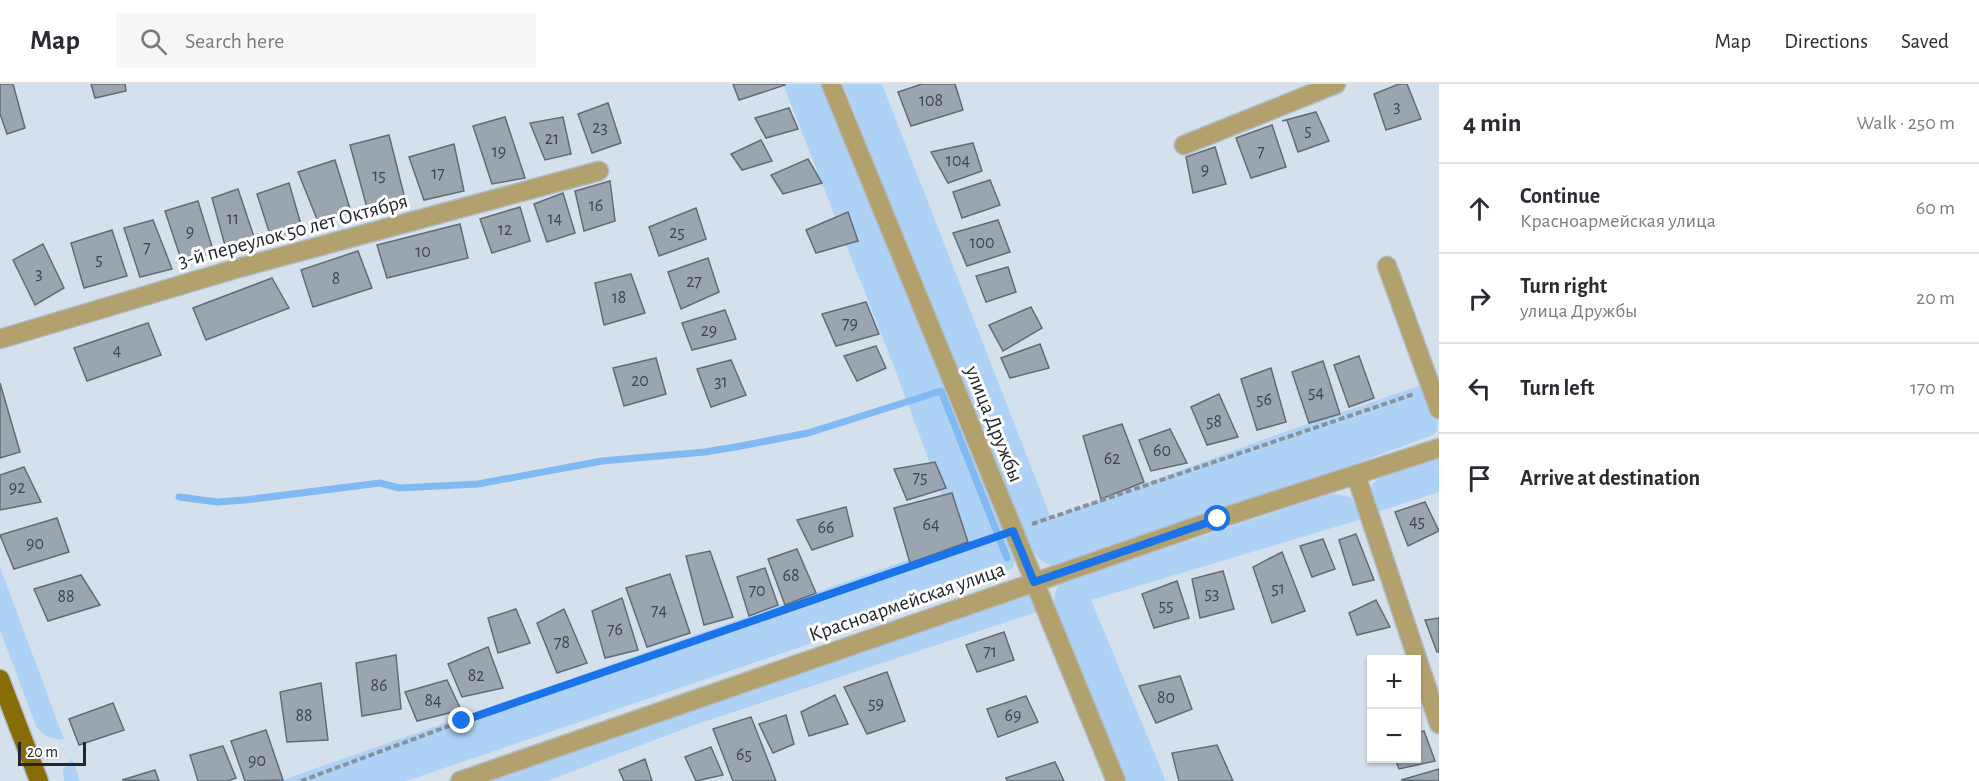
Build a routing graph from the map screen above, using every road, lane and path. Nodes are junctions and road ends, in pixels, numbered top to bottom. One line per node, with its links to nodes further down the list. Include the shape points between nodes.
1 (831, 84): 11 (street, улица Дружбы)
2 (1336, 84): 3 (street)
3 (1184, 145)
4 (599, 171): 6 (street, 3-й переулок 50 лет Октября, via 235,268)
5 (1387, 266): 7 (street)
6 (0, 339)
7 (1431, 388): 8 (street); 11 (path)
8 (1439, 409)
9 (1439, 448): 10 (street, Красноармейская улица)
10 (1356, 475): 12 (street, Красноармейская улица); 14 (street)
11 (1013, 531): 12 (street, улица Дружбы); 16 (path, via 462,721)
12 (1034, 582): 17 (street, Красноармейская улица); 18 (street, улица Дружбы)
13 (0, 679): 15 (main road)
14 (1439, 724)
15 (39, 781)
16 (301, 781)
17 (460, 781)
18 (1116, 781)

